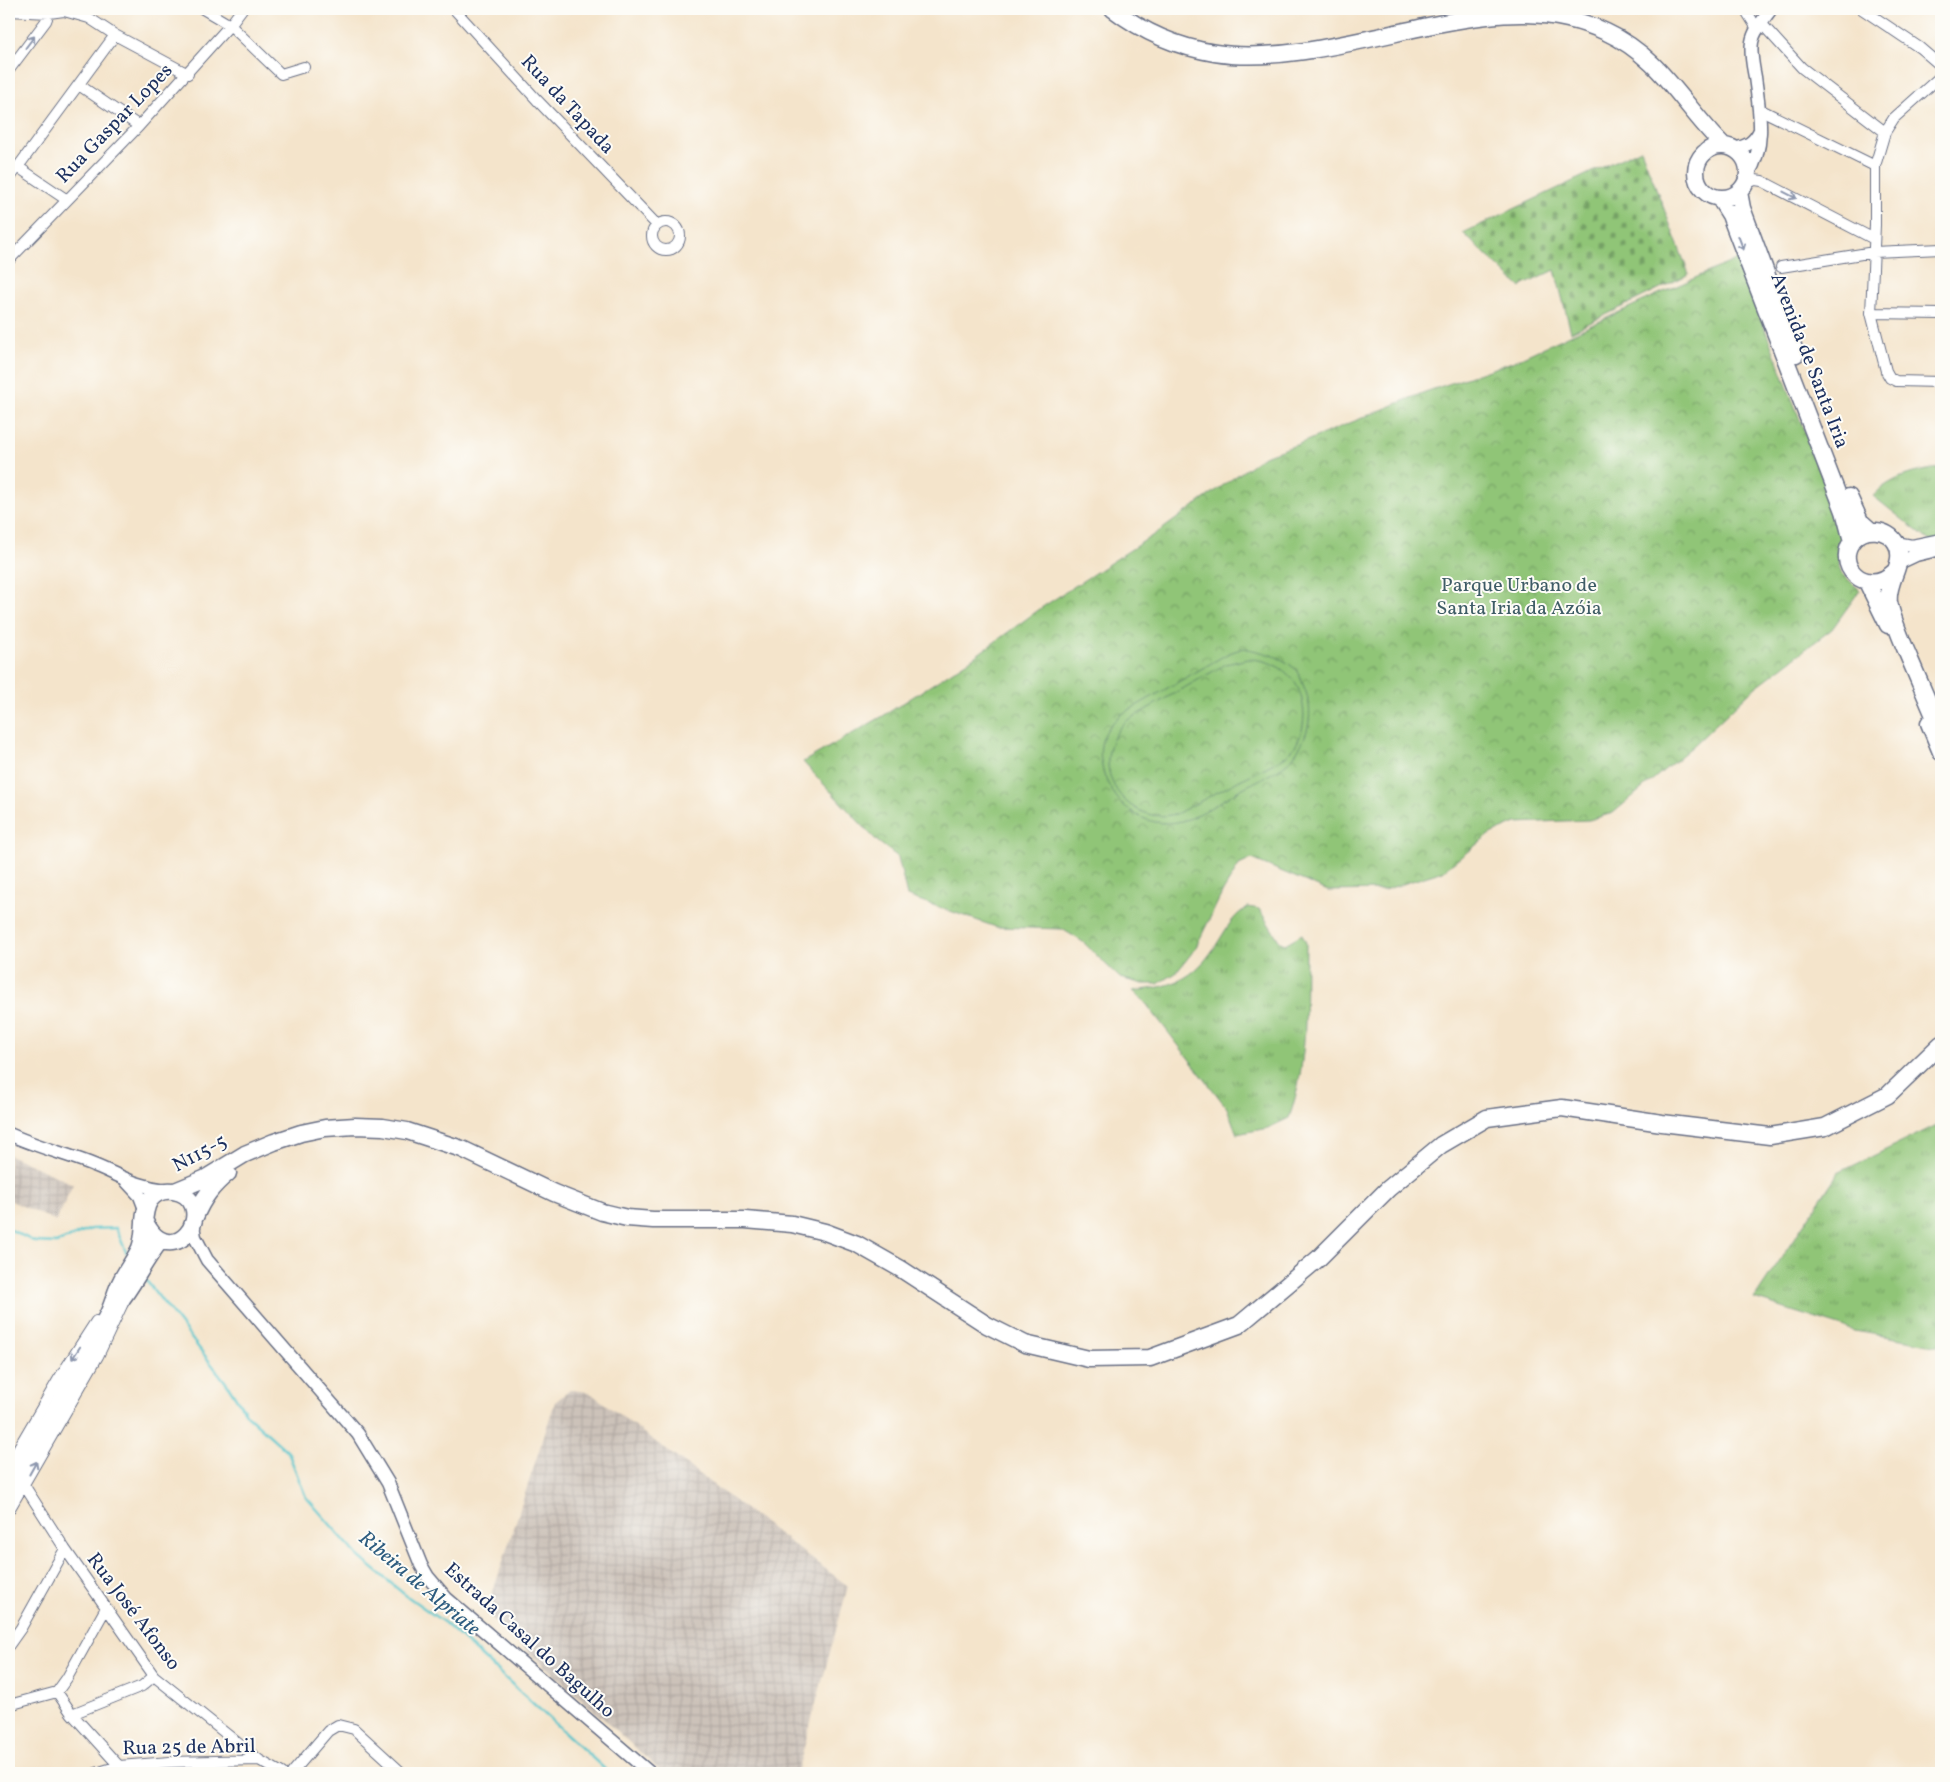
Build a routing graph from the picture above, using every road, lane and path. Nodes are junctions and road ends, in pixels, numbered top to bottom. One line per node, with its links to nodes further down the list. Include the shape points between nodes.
1 (203, 9): 11 (street)
2 (242, 9): 11 (street, Rua Gaspar Lopes)
3 (454, 9): 33 (street, Rua da Tapada)
4 (1112, 9): 20 (main road, via 1166,40 1216,54 1238,56 1311,50 1473,17 1527,13 1552,16 1607,32 1631,47 1654,65)
5 (1745, 9): 12 (street)
6 (1771, 9): 12 (street)
7 (1862, 9): 14 (street)
8 (9, 11): 9 (street)
9 (56, 11): 10 (street); 16 (street, one-way to 9)
10 (88, 14): 13 (street)
11 (230, 26): 15 (street, via 281,74); 17 (street, Rua Gaspar Lopes)
12 (1759, 26): 21 (street, via 1752,41 1752,56); 24 (street, via 1802,68)
13 (116, 35): 17 (street); 19 (street)
14 (1941, 66)
15 (304, 67)
16 (9, 70)
17 (188, 74): 22 (street, Rua Gaspar Lopes)
18 (1941, 76): 24 (street, via 1894,118)
19 (79, 86): 22 (street); 28 (street)
20 (1689, 105): 25 (main road, via 1711,134); 26 (main road, via 1698,122)
21 (1759, 109): 23 (street); 27 (street)
22 (139, 126): 32 (street, Rua Gaspar Lopes)
23 (1760, 130): 25 (street, via 1755,140 1746,146); 30 (street, via 1755,164)
24 (1885, 132): 27 (street)
25 (1729, 148): 26 (main road, via 1714,148); 30 (main road, via 1742,155 1747,164)
26 (1705, 153): 31 (main road, via 1696,171 1697,181 1702,190)
27 (1875, 166): 34 (street)
28 (18, 167): 29 (street); 32 (street)
29 (9, 179)
30 (1744, 183): 31 (main road, via 1730,197); 34 (street, one-way to 34, via 1762,181); 42 (main road, Avenida de Santa Iria, via 1742,208 1853,508)
31 (1720, 198): 43 (main road, Avenida de Santa Iria, one-way to 43, via 1733,223 1844,511)
32 (67, 200): 37 (street, Rua Gaspar Lopes)
33 (657, 225)
34 (1874, 238): 36 (street)
35 (1941, 249): 36 (street)
36 (1874, 252): 38 (street); 39 (street)
37 (9, 260)
38 (1781, 267)
39 (1872, 313): 40 (street); 41 (street, via 1890,378 1896,381)
40 (1941, 314)
41 (1941, 382)
42 (1870, 530): 43 (main road); 45 (main road, via 1889,535)
43 (1852, 540): 48 (main road, via 1848,550 1849,565 1858,577)
44 (1941, 540): 45 (street, via 1912,546)
45 (1896, 543): 47 (main road, via 1899,553)
46 (1941, 549): 47 (street, via 1916,555)
47 (1896, 568): 48 (main road, via 1887,579); 49 (main road, via 1889,588 1892,612)
48 (1867, 582): 50 (main road)
49 (1941, 732)
50 (1941, 752)
51 (1941, 1044): 54 (main road, via 1888,1095 1824,1127 1770,1136 1562,1108 1487,1118 1441,1144 1388,1189 1319,1258 1239,1325 1150,1358 1089,1359 1025,1344 987,1325 872,1252 825,1232 792,1224 653,1220 602,1212 462,1149 407,1131 384,1127 325,1128 274,1142)
52 (1941, 1051): 54 (main road, via 1897,1098 1836,1130 1808,1138 1753,1144 1566,1118 1514,1120 1450,1142 1397,1186 1330,1259 1253,1326 1210,1348 1163,1362 1100,1366 1044,1356 990,1337 852,1251 791,1232 652,1228 601,1220 577,1212 460,1156 405,1138 355,1134 327,1136)
53 (9, 1134): 55 (street, via 90,1163)
54 (246, 1157): 56 (main road, N115-5, via 204,1179); 58 (main road, N115-5, via 213,1186 203,1199)
55 (125, 1180): 56 (street); 57 (street, via 140,1196)
56 (171, 1191): 57 (main road, via 160,1192 151,1199); 58 (main road, via 184,1194 190,1200)
57 (145, 1215): 59 (main road, via 152,1233); 61 (main road, via 140,1247)
58 (194, 1221): 59 (main road, via 188,1233); 60 (street, Estrada Casal do Bagulho, via 195,1237)
59 (168, 1240): 60 (street, Estrada Casal do Bagulho, via 196,1251); 61 (main road, via 148,1257)
60 (207, 1260): 78 (street, Estrada Casal do Bagulho, via 358,1434 388,1483 421,1565 446,1598)
61 (124, 1287): 62 (street, one-way to 62, via 58,1380); 63 (main road); 63 (street, one-way to 61, via 98,1356)
62 (9, 1464)
63 (16, 1486): 64 (street); 65 (street, Rua José Afonso)
64 (9, 1510)
65 (65, 1550): 66 (street, Rua José Afonso); 67 (street)
66 (106, 1608): 68 (street, Rua José Afonso); 69 (street)
67 (9, 1644)
68 (154, 1676): 71 (street, via 142,1686); 72 (street, Rua José Afonso)
69 (57, 1692): 70 (street); 71 (street)
70 (9, 1705)
71 (72, 1714): 73 (street)
72 (259, 1760): 73 (street, Rua 25 de Abril); 75 (street, Rua 25 de Abril)
73 (119, 1766): 74 (street, Rua 25 de Abril)
74 (96, 1773)
75 (282, 1773)
76 (292, 1773): 77 (street, via 328,1731 338,1725 354,1730)
77 (402, 1773)
78 (650, 1773)

